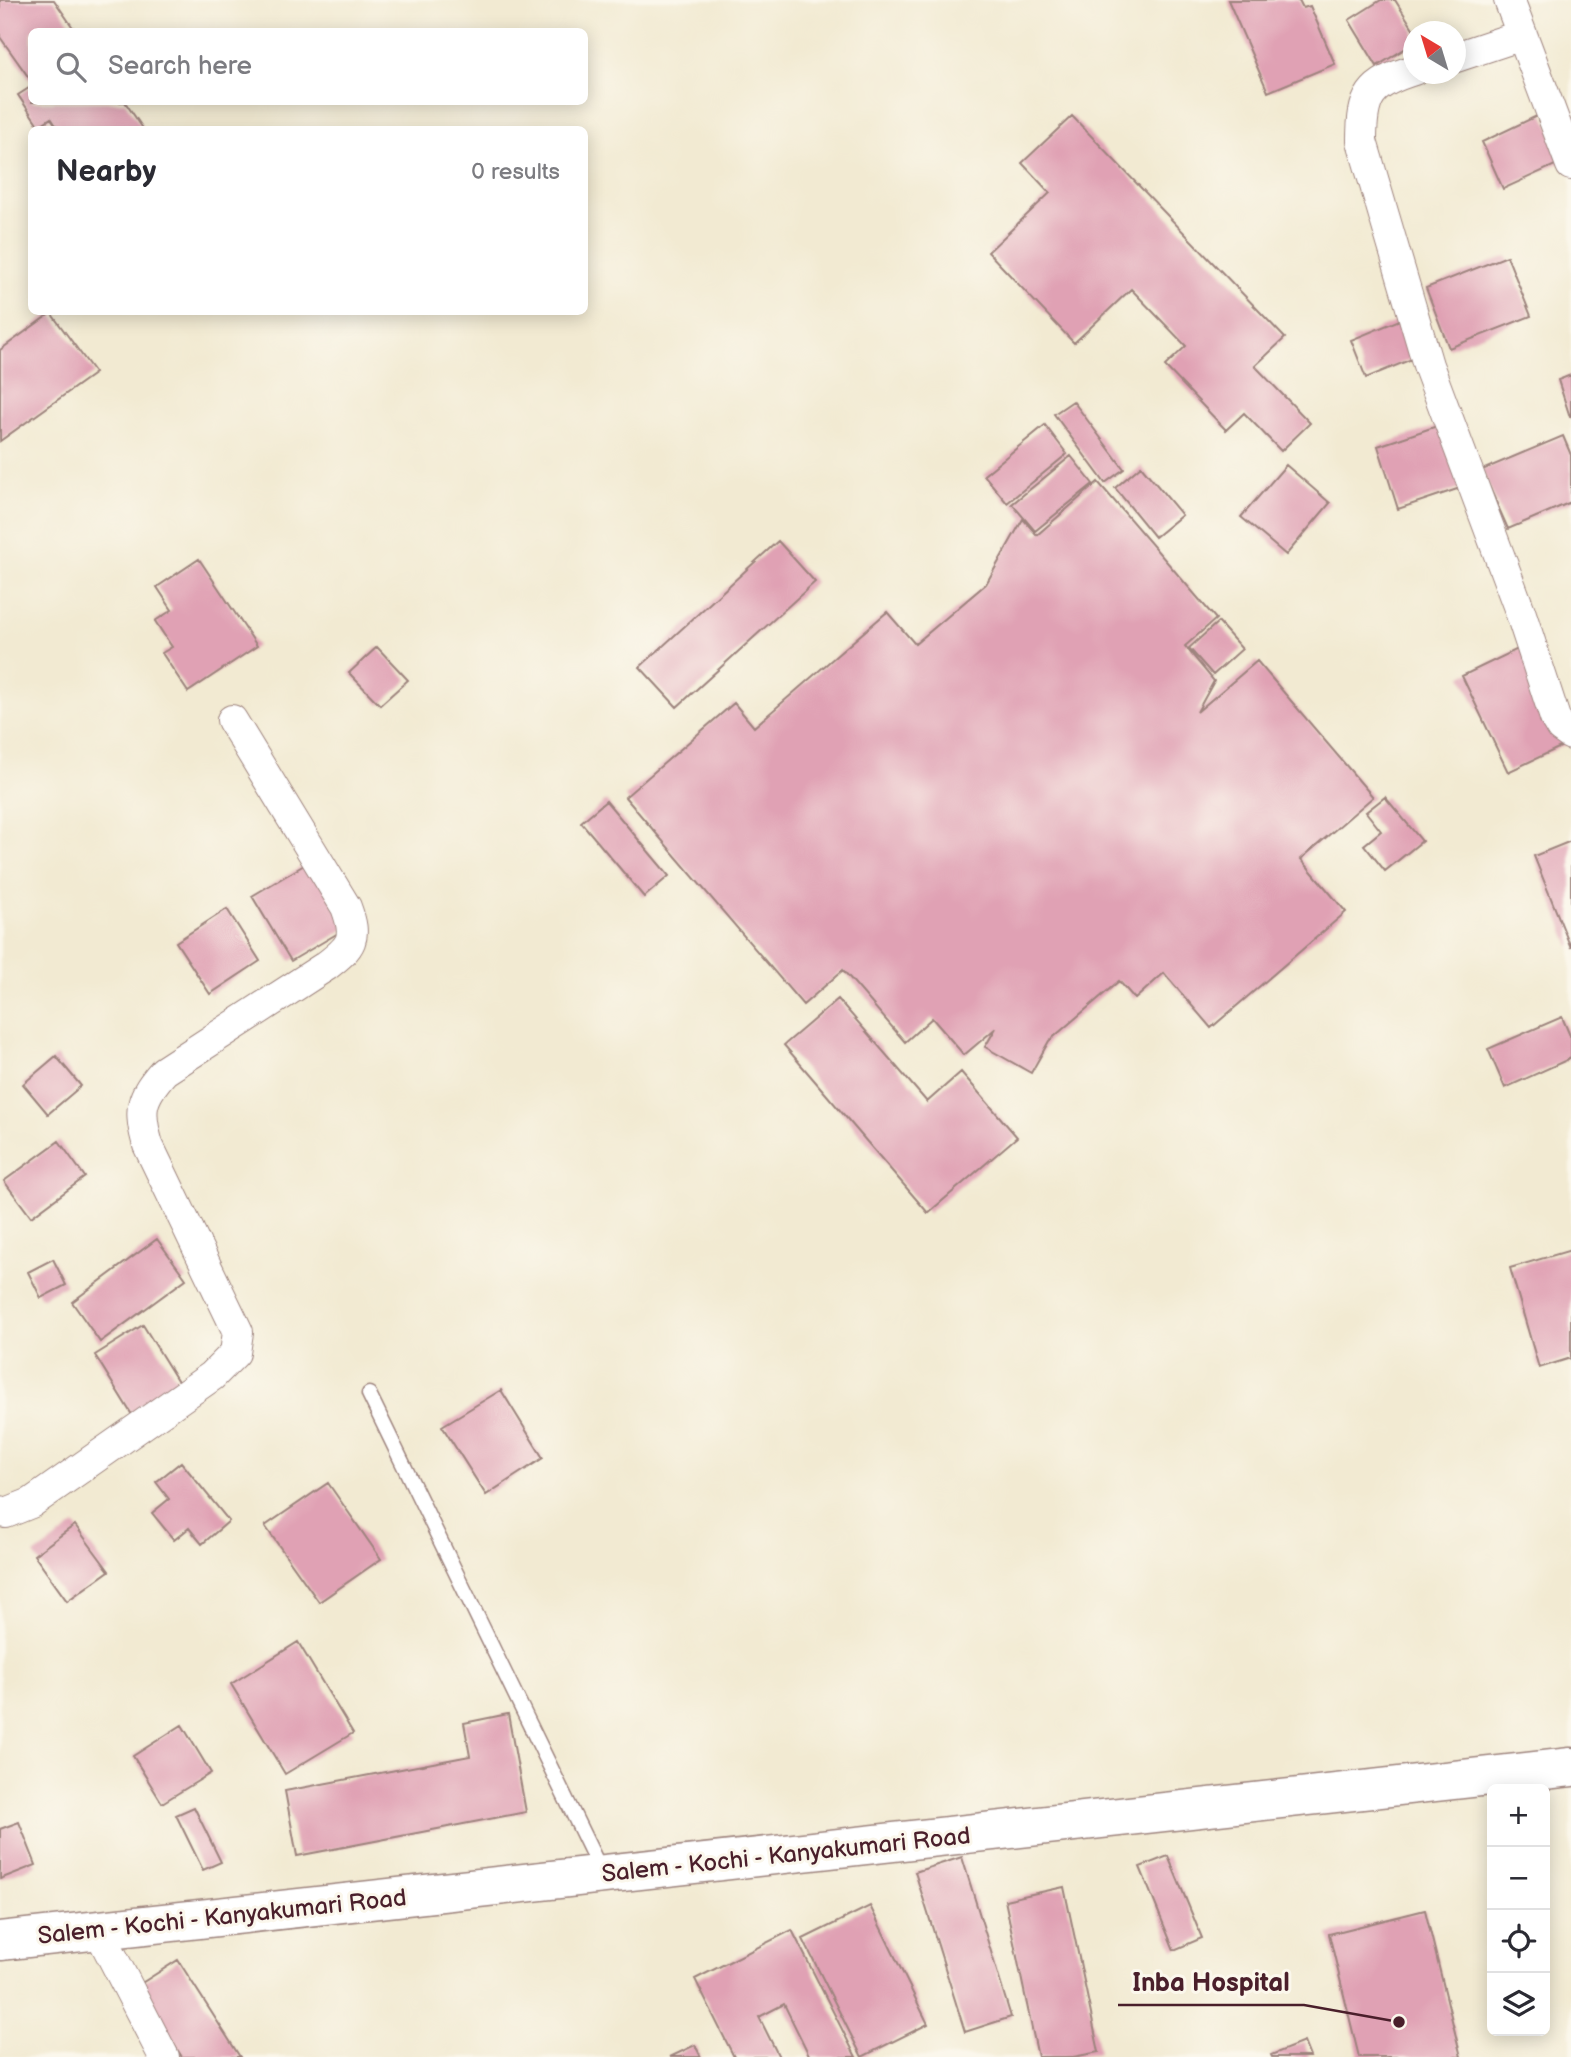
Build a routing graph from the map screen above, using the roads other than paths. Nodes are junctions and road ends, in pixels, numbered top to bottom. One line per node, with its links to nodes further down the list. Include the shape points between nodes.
1 (1510, 0): 2 (street)
2 (1522, 35): 3 (street); 5 (street)
3 (1466, 53)
4 (1403, 73): 7 (street, via 1368,96 1362,110 1362,141 1428,365 1555,718)
5 (1571, 165)
6 (232, 720): 9 (street, via 346,907 354,929 347,950 337,958 164,1070 147,1090 140,1117 148,1145 237,1332 235,1353 212,1376 31,1503)
7 (1571, 734)
8 (369, 1394): 11 (lane)
9 (0, 1511)
10 (1571, 1768): 11 (highway, Salem - Kochi - Kanyakumari Road)
11 (603, 1875): 12 (highway, Salem - Kochi - Kanyakumari Road)
12 (99, 1931): 13 (highway, Salem - Kochi - Kanyakumari Road); 14 (street)
13 (0, 1941)
14 (164, 2057)

